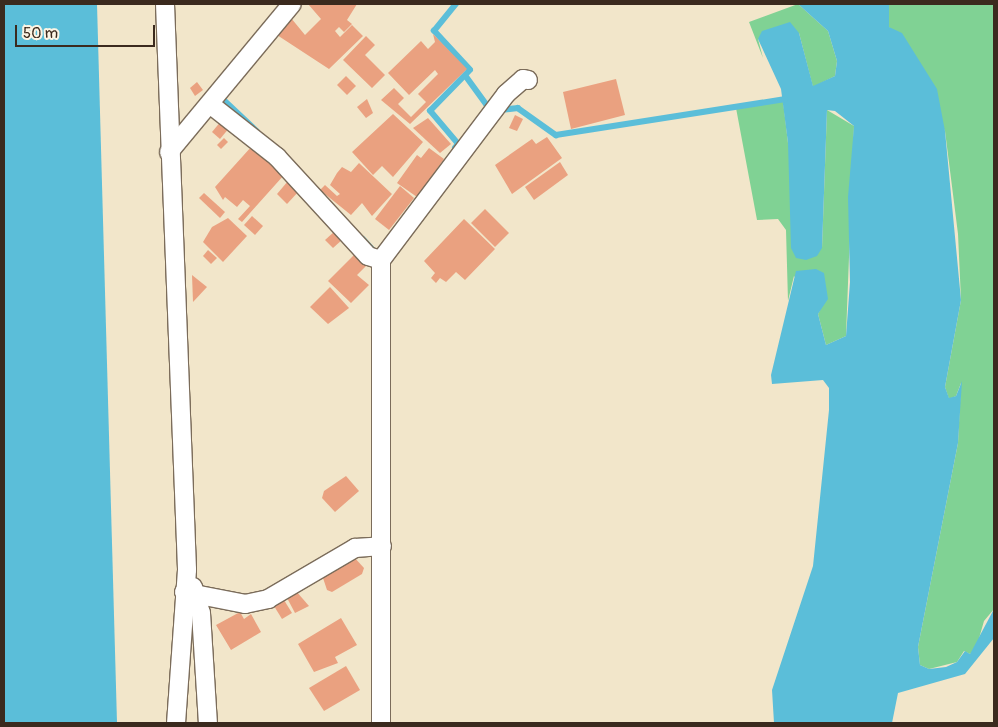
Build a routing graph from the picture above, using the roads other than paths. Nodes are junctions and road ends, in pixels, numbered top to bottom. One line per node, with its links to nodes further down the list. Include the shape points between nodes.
1 (165, 4): 5 (street)
2 (292, 4): 4 (street)
3 (528, 80): 6 (street, via 516,83 495,107)
4 (211, 105): 5 (street); 6 (street, via 277,157 368,256)
5 (169, 152): 8 (street)
6 (381, 260): 7 (street)
7 (376, 546): 8 (street, via 355,548 268,599 244,604); 11 (street)
8 (190, 594): 9 (street); 10 (street, via 201,613)
9 (176, 723)
10 (208, 723)
11 (380, 723)

